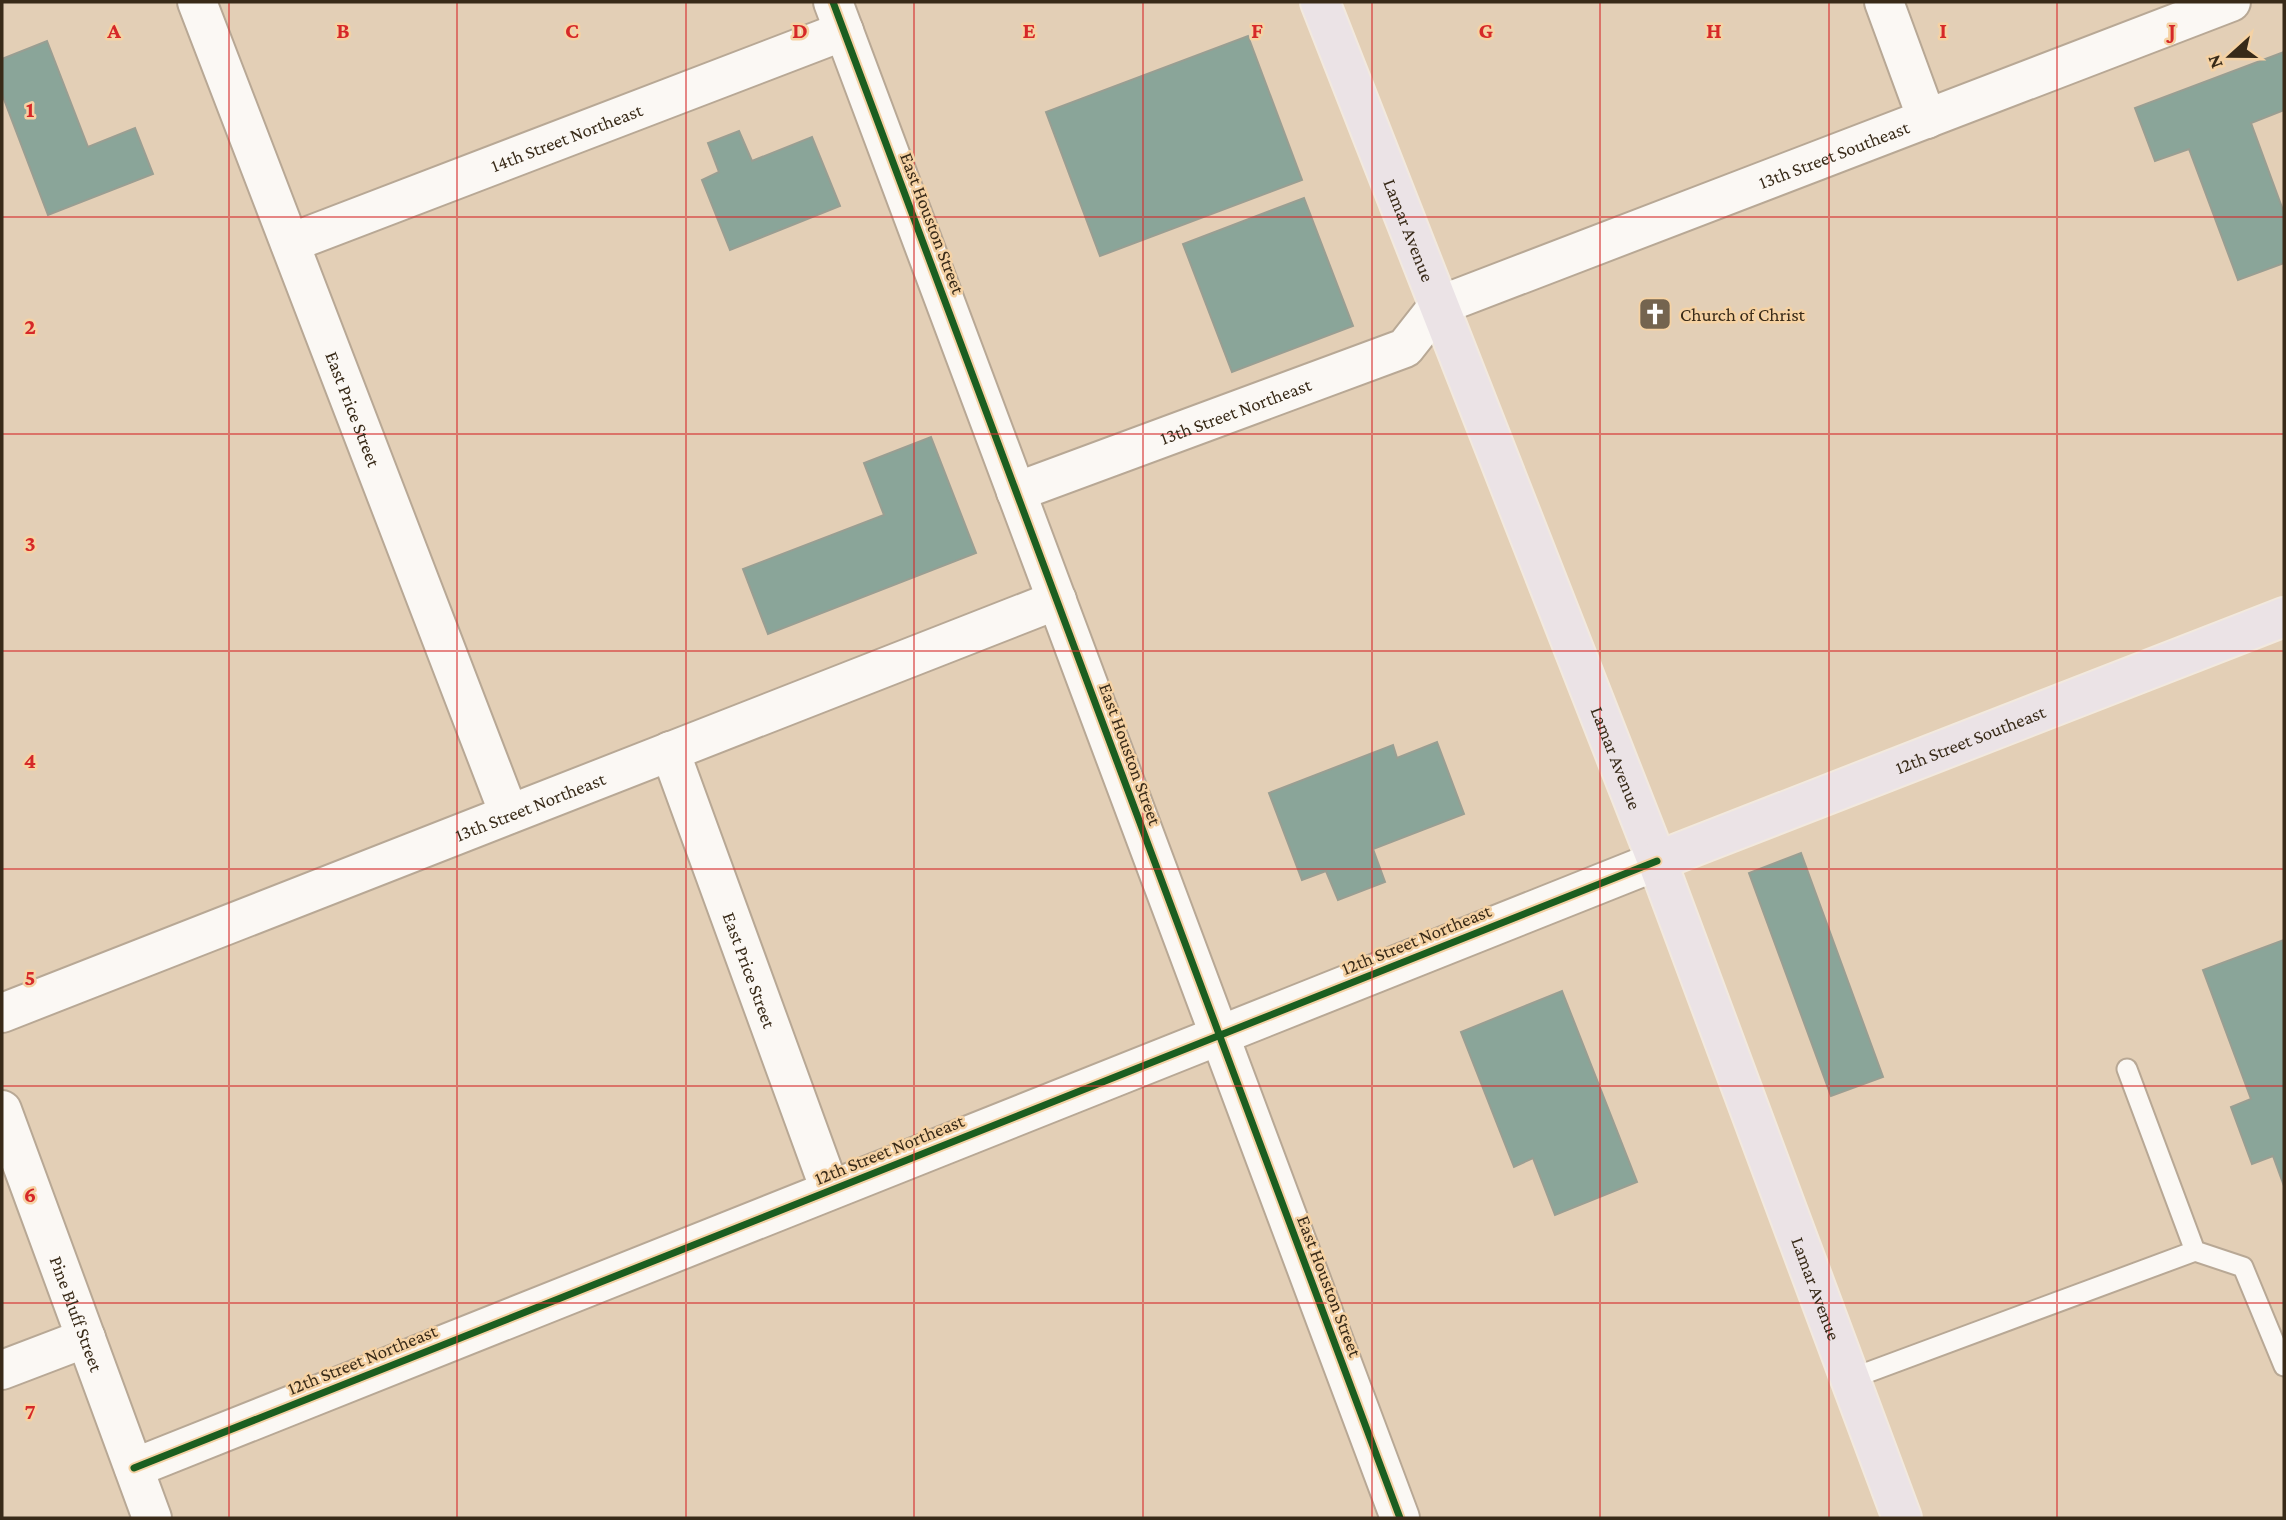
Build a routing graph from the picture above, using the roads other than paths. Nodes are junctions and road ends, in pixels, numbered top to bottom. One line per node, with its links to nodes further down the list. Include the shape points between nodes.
1 (197, 2): 7 (street, East Price Street)
2 (1320, 2): 8 (main road, Lamar Avenue)
3 (1884, 2): 6 (street)
4 (2215, 5): 6 (street, 13th Street Southeast)
5 (838, 16): 7 (street, 14th Street Northeast); 9 (street, East Houston Street)
6 (1927, 118): 8 (street, 13th Street Southeast)
7 (290, 243): 13 (street, East Price Street)
8 (1438, 306): 9 (street, 13th Street Northeast, via 1405,348); 14 (main road, Lamar Avenue)
9 (1016, 492): 10 (street, East Houston Street)
10 (1057, 600): 12 (street, 13th Street Northeast); 16 (street, East Houston Street)
11 (2284, 617): 14 (main road, 12th Street Southeast)
12 (670, 751): 13 (street, 13th Street Northeast); 19 (street, East Price Street)
13 (509, 814): 15 (street, 13th Street Northeast)
14 (1657, 861): 16 (street, 12th Street Northeast); 24 (main road, Lamar Avenue)
15 (2, 1013)
16 (1219, 1035): 19 (street, 12th Street Northeast); 27 (street, East Houston Street)
17 (2126, 1069): 20 (lane)
18 (2, 1110): 21 (street, Pine Bluff Street)
19 (830, 1190): 25 (street, 12th Street Northeast)
20 (2195, 1251): 22 (lane, via 2243,1268); 24 (lane)
21 (86, 1338): 23 (street); 25 (street, Pine Bluff Street)
22 (2284, 1366)
23 (2, 1370)
24 (1850, 1379): 28 (main road, Lamar Avenue)
25 (134, 1468): 26 (street, Pine Bluff Street)
26 (152, 1518)
27 (1400, 1518)
28 (1902, 1518)

